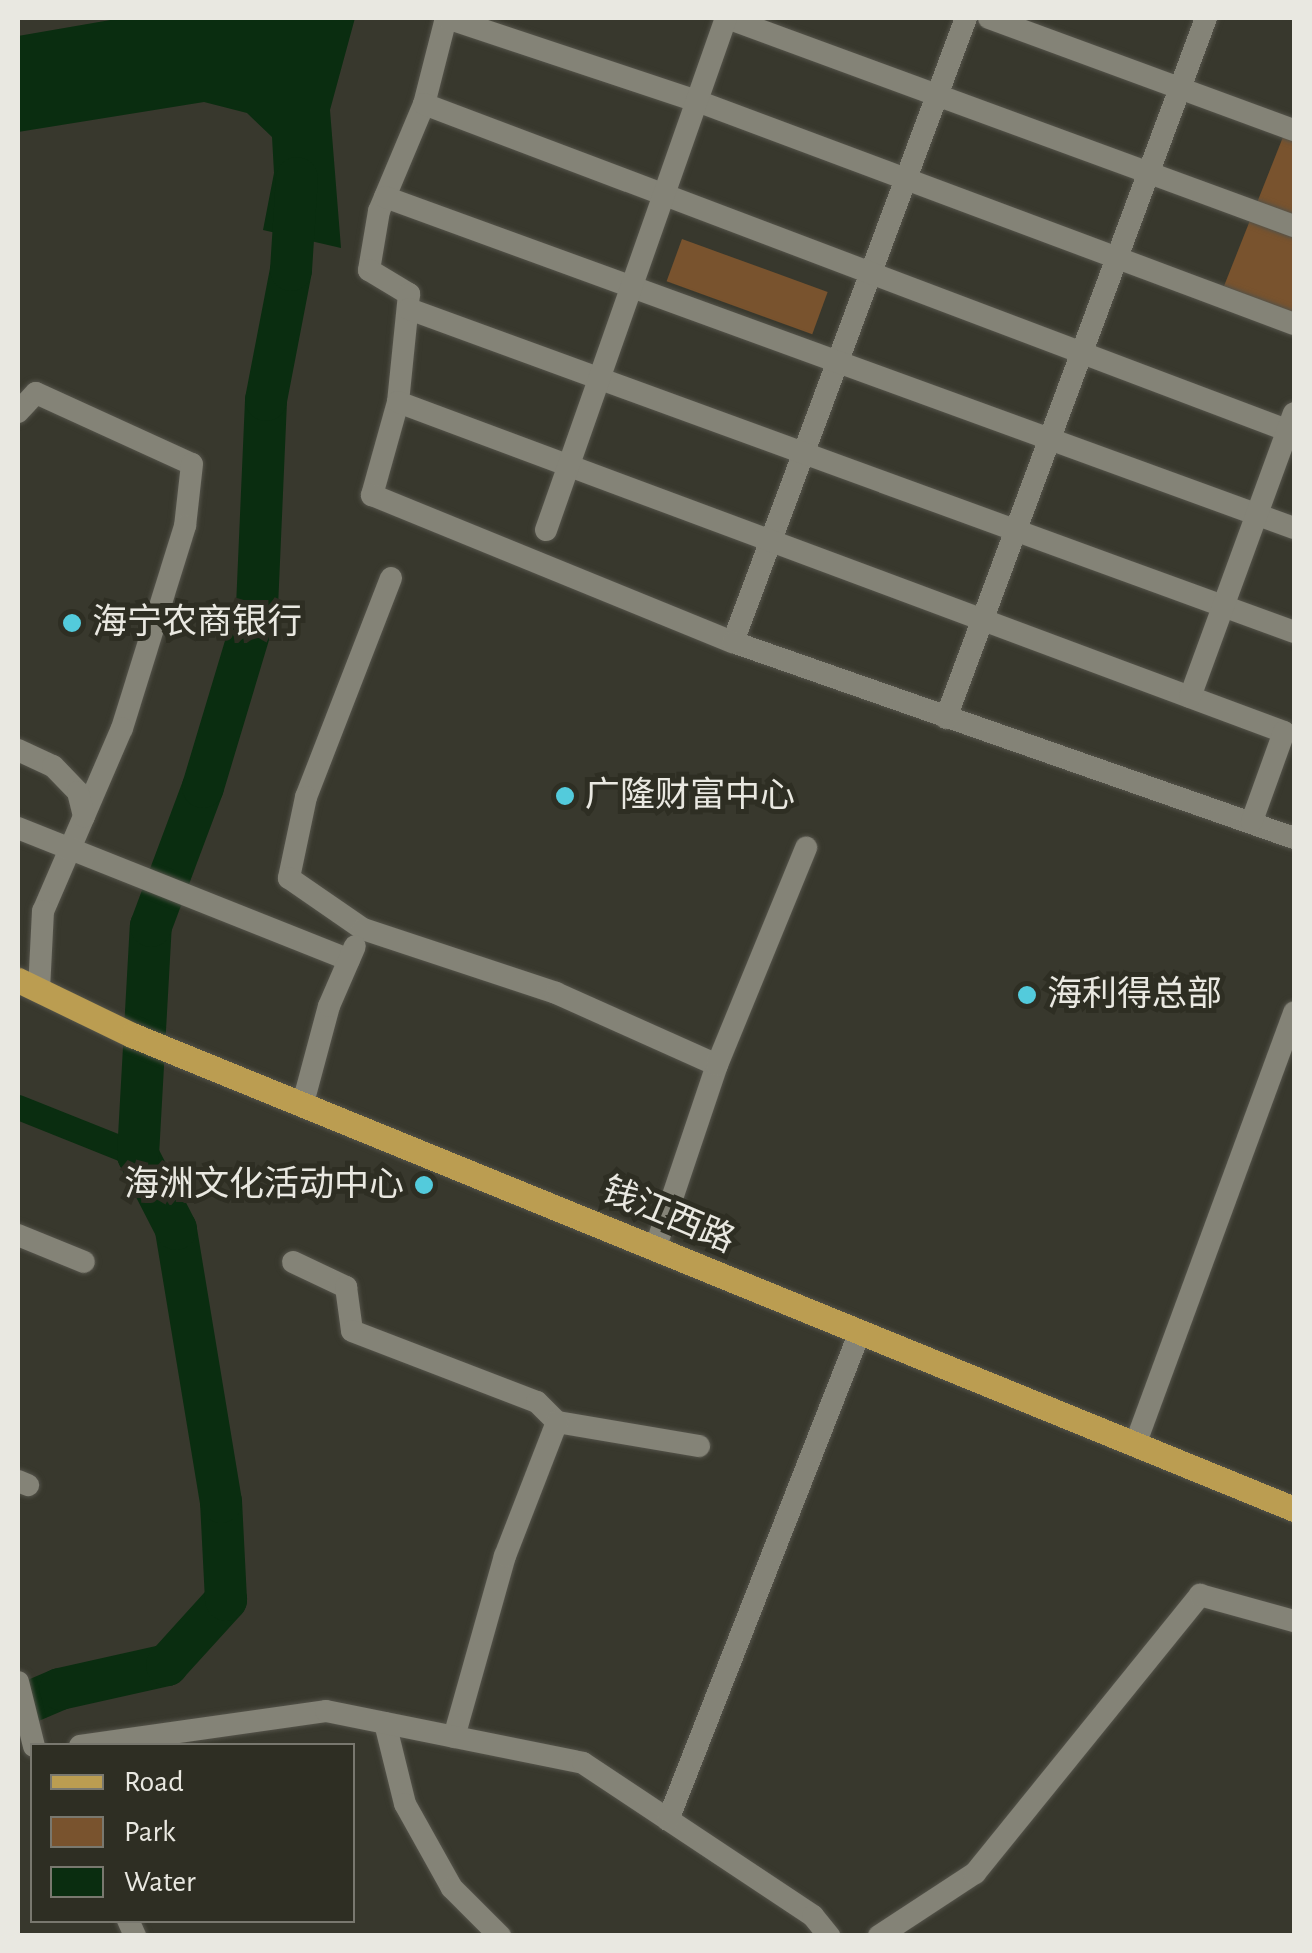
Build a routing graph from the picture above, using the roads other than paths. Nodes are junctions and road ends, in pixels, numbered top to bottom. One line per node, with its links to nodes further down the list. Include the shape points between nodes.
1 (447, 18): 8 (street); 9 (street)
2 (726, 18): 7 (street); 8 (street)
3 (966, 18): 7 (street)
4 (989, 18): 6 (street)
5 (1206, 18): 6 (street)
6 (1180, 88): 10 (street); 11 (street)
7 (937, 95): 11 (street); 12 (street)
8 (697, 101): 12 (street); 14 (street)
9 (424, 104): 13 (street); 14 (street)
10 (1294, 130)
11 (1148, 172): 15 (street); 16 (street)
12 (906, 179): 16 (street); 17 (street)
13 (385, 197): 18 (street); 19 (street, via 369,270 408,294)
14 (663, 197): 17 (street); 18 (street)
15 (1294, 226)
16 (1117, 258): 20 (street); 21 (street)
17 (870, 274): 21 (street); 22 (street)
18 (632, 285): 22 (street); 23 (street)
19 (409, 309): 23 (street); 25 (street)
20 (1294, 324)
21 (1082, 353): 27 (street); 28 (street)
22 (837, 362): 28 (street); 29 (street)
23 (600, 379): 29 (street); 30 (street)
24 (27, 387): 26 (street); 44 (street, via 192,464 185,526 122,728)
25 (398, 402): 30 (street); 40 (street, via 372,495)
26 (18, 412)
27 (1292, 425): 31 (street)
28 (1050, 439): 31 (street); 34 (street)
29 (804, 453): 34 (street); 35 (street)
30 (569, 466): 33 (street); 35 (street)
31 (1257, 514): 32 (street); 37 (street)
32 (1294, 528)
33 (546, 530)
34 (1016, 530): 37 (street); 38 (street)
35 (771, 541): 38 (street); 40 (street)
36 (391, 578): 50 (street, via 306,797 289,878)
37 (1224, 606): 39 (street); 41 (street)
38 (982, 620): 41 (street); 42 (street)
39 (1294, 632)
40 (734, 642): 42 (street)
41 (1190, 698): 45 (street, via 1284,732)
42 (946, 718): 45 (street)
43 (18, 750): 44 (street, via 52,766 78,792)
44 (84, 816): 48 (street)
45 (1252, 820): 47 (street)
46 (18, 828): 48 (street)
47 (1294, 838)
48 (70, 848): 51 (street); 52 (street, via 42,911)
49 (806, 848): 54 (street)
50 (362, 929): 51 (street); 54 (street, via 556,993)
51 (349, 960): 55 (street)
52 (28, 985): 55 (main road, 钱江西路)
53 (1294, 1012): 62 (street)
54 (717, 1064): 57 (street)
55 (303, 1102): 57 (main road, 钱江西路)
56 (18, 1235): 58 (street)
57 (654, 1249): 60 (main road, 钱江西路)
58 (84, 1262)
59 (292, 1262): 61 (street, via 346,1287 352,1331 537,1402)
60 (860, 1334): 62 (main road, 钱江西路); 71 (street)
61 (557, 1422): 63 (street); 68 (street, via 505,1556)
62 (1135, 1445): 64 (main road, 钱江西路)
63 (700, 1446)
64 (1294, 1510)
65 (1294, 1622): 74 (street, via 1200,1594 975,1873)
66 (18, 1682): 69 (street)
67 (385, 1722): 68 (street); 70 (street, via 326,1710); 72 (street, via 404,1804 452,1888)
68 (454, 1736): 71 (street, via 583,1763)
69 (32, 1743)
70 (100, 1743)
71 (668, 1820): 73 (street, via 813,1916)
72 (500, 1936)
73 (829, 1936)
74 (879, 1936)

